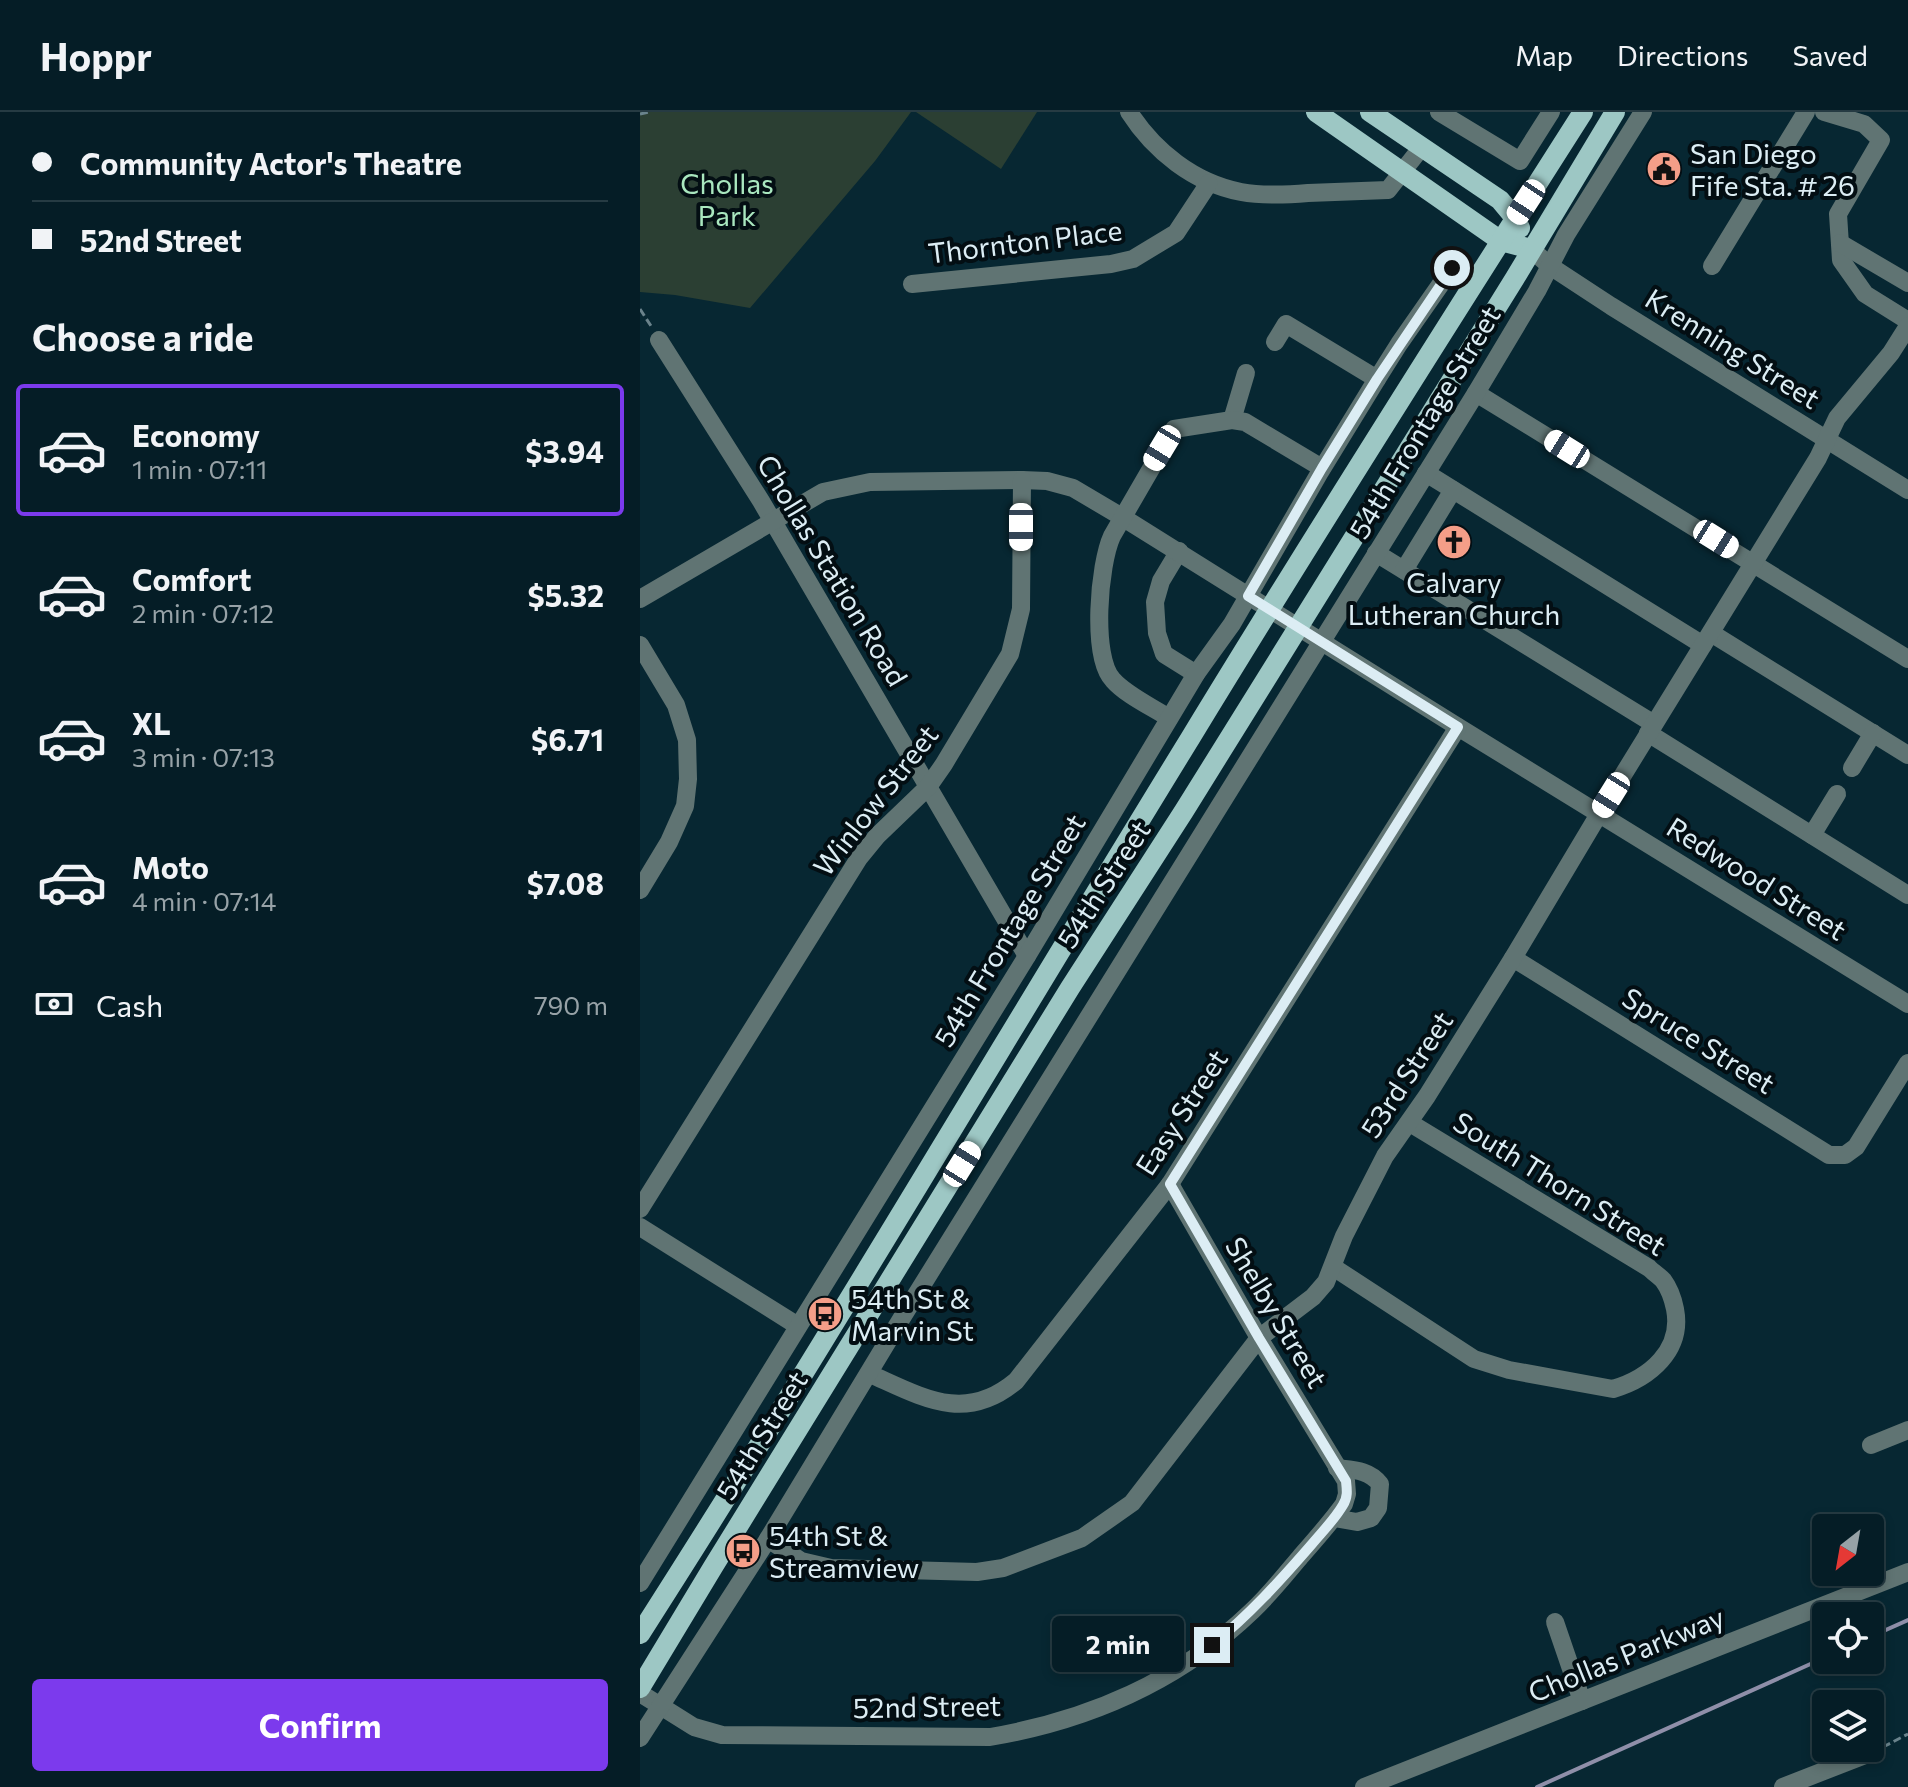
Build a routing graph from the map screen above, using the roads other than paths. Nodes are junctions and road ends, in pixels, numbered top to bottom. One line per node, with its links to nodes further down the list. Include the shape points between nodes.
1 (1129, 112): 15 (street, via 1173,161)
2 (1316, 112): 14 (main road)
3 (1370, 112): 13 (main road)
4 (1439, 112): 5 (street, via 1520,161)
5 (1551, 112)
6 (1615, 112): 11 (main road, 54th Street)
7 (1643, 112): 12 (street, 54th Frontage Street)
8 (1806, 112): 21 (street)
9 (1824, 112): 18 (street, via 1864,124 1881,140 1838,214)
10 (1581, 116): 11 (street); 16 (main road, 54th Street)
11 (1601, 135): 12 (street); 19 (main road, 54th Street)
12 (1621, 147): 20 (street, 54th Frontage Street)
13 (1421, 148): 14 (street); 16 (main road, via 1500,200)
14 (1402, 171): 15 (street, via 1388,190 1269,195); 17 (main road)
15 (1209, 183): 24 (street, Thornton Place, via 1176,233 1133,259)
16 (1515, 218): 17 (main road, 54th Street); 19 (main road)
17 (1501, 241): 19 (main road); 46 (main road, 54th Street)
18 (1840, 243): 23 (street); 25 (street, via 1841,260 1865,294)
19 (1531, 249): 20 (street, Krenning Street); 47 (main road, 54th Street)
20 (1550, 266): 30 (street, 54th Frontage Street); 32 (street, Krenning Street)
21 (1712, 266)
22 (1452, 268): 29 (street, 54th Frontage Street)
23 (1908, 283)
24 (912, 284)
25 (1908, 324): 32 (street, 53rd Street, via 1837,418)
26 (659, 340): 39 (street, Chollas Station Road)
27 (1275, 342): 29 (street, via 1286,324)
28 (1246, 373): 31 (street)
29 (1377, 379): 33 (street, 54th Frontage Street)
30 (1476, 393): 34 (street, 54th Frontage Street); 42 (street)
31 (1232, 420): 33 (street, via 1245,422); 38 (street, via 1174,429)
32 (1828, 440): 37 (street, Krenning Street); 42 (street, 53rd Street)
33 (1322, 468): 44 (street, 54th Frontage Street)
34 (1426, 473): 36 (street); 41 (street, 54th Frontage Street)
35 (1022, 480): 38 (street, Redwood Street, via 1073,488); 39 (street, Redwood Street, via 870,482 823,492); 59 (street, Winlow Street, via 1021,609 1010,654)
36 (1453, 490): 43 (street); 48 (street)
37 (1908, 490)
38 (1122, 517): 40 (street, Redwood Street); 53 (street, via 1106,548 1100,578 1100,652 1111,679)
39 (773, 522): 45 (street, Redwood Street); 59 (street, Chollas Station Road)
40 (1179, 551): 44 (street, Redwood Street); 52 (street, via 1155,602 1157,633 1164,654)
41 (1376, 553): 43 (street); 49 (street, 54th Frontage Street)
42 (1754, 563): 48 (street, 53rd Street); 51 (street)
43 (1404, 570): 55 (street)
44 (1248, 596): 46 (street, Redwood Street); 52 (street, 54th Frontage Street)
45 (640, 599)
46 (1270, 610): 47 (street, Redwood Street); 85 (main road, 54th Street)
47 (1298, 627): 49 (street, Redwood Street); 86 (main road, 54th Street, via 1070,988)
48 (1707, 639): 55 (street, 53rd Street); 56 (street)
49 (1322, 642): 54 (street, Redwood Street); 76 (street, 54th Frontage Street)
50 (640, 645): 63 (street, via 676,705 687,740 688,779 685,806)
51 (1908, 659)
52 (1196, 674): 53 (street, 54th Frontage Street)
53 (1169, 718): 65 (street, 54th Frontage Street)
54 (1458, 727): 61 (street, Redwood Street); 70 (street, Easy Street)
55 (1651, 729): 61 (street, 53rd Street); 62 (street)
56 (1873, 733): 57 (street); 58 (street)
57 (1908, 755)
58 (1852, 768)
59 (928, 787): 65 (street, Chollas Station Road); 71 (street, Winlow Street, via 859,858)
60 (1837, 794): 62 (street)
61 (1599, 814): 66 (street, 53rd Street); 67 (street, Redwood Street)
62 (1812, 835): 64 (street)
63 (640, 890)
64 (1908, 895)
65 (1027, 956): 74 (street, 54th Frontage Street)
66 (1513, 958): 68 (street, Spruce Street, via 1829,1155 1845,1155 1856,1147); 69 (street, 53rd Street)
67 (1908, 1004)
68 (1908, 1063)
69 (1410, 1123): 73 (street, 53rd Street, via 1385,1156); 73 (street, South Thorn Street, via 1649,1268 1663,1280 1673,1301 1672,1346 1649,1372 1613,1389 1509,1370 1474,1359)
70 (1170, 1184): 75 (street, Shelby Street); 76 (street, Easy Street, via 1007,1389 986,1400 947,1404)
71 (640, 1209)
72 (640, 1227): 74 (street)
73 (1333, 1267): 75 (street, 53rd Street, via 1313,1297)
74 (798, 1326): 83 (street, 54th Frontage Street)
75 (1259, 1338): 79 (street, Shelby Street); 81 (street, 53rd Street, via 1132,1503 1082,1538 1003,1568 977,1572 831,1568 801,1561)
76 (870, 1374): 81 (street, 54th Frontage Street)
77 (1908, 1430): 78 (street)
78 (1871, 1445)
79 (1337, 1468): 80 (street, 52nd Street, via 1347,1494); 80 (street, via 1367,1472 1380,1484 1378,1508 1371,1518)
80 (1334, 1518): 88 (street, 52nd Street, via 1271,1592 1212,1645 1140,1690 1052,1724 990,1737 722,1735 694,1727)
81 (768, 1539): 88 (street, 54th Frontage Street)
82 (1908, 1572): 87 (street, Chollas Parkway)
83 (640, 1583)
84 (1555, 1622): 87 (street)
85 (640, 1634)
86 (640, 1691): 88 (street, 52nd Street)
87 (1582, 1701): 92 (street, Chollas Parkway)
88 (660, 1707): 89 (street, 54th Frontage Street)
89 (640, 1738)
90 (1854, 1762): 91 (street)
91 (1821, 1780): 93 (street)
92 (1364, 1787)
93 (1783, 1787)

